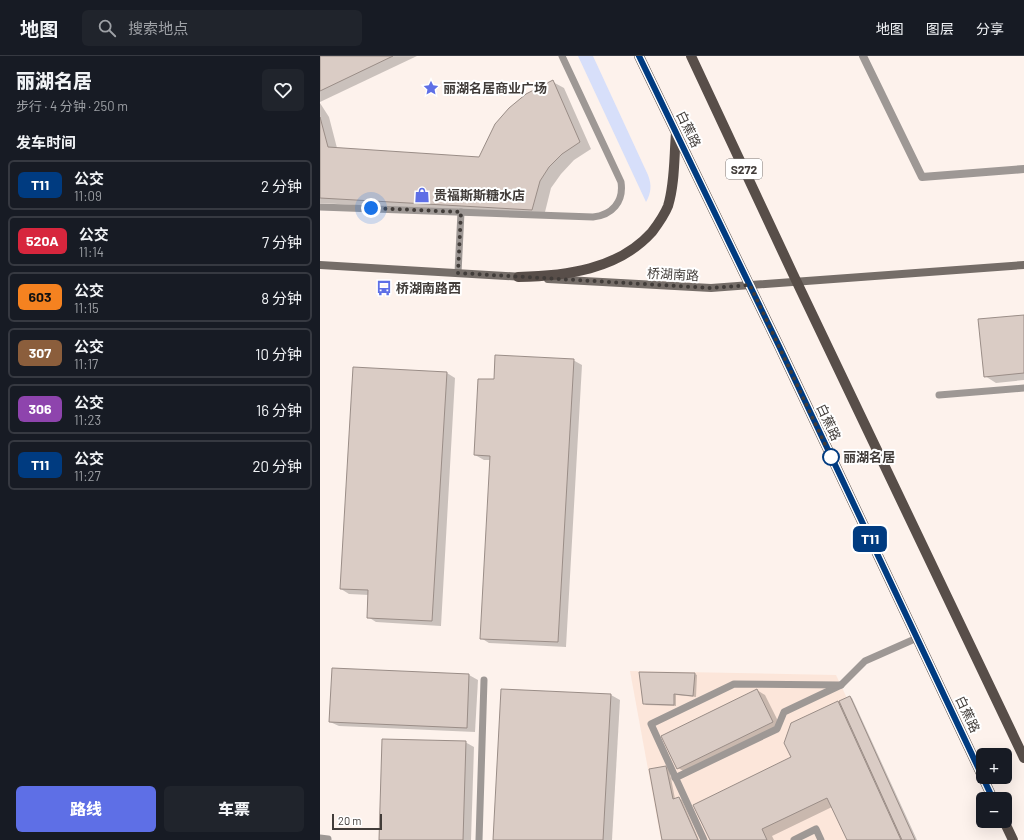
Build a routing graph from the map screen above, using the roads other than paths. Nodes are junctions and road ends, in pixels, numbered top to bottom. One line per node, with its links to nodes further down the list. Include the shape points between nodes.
1 (562, 56): 8 (lane, via 621,182 622,195 619,201 610,211 593,217)
2 (639, 56): 5 (main road, 白蕉路)
3 (692, 56): 13 (main road, S272)
4 (863, 56): 6 (street, via 922,177)
5 (676, 133): 12 (main road, via 672,188 667,207 659,223 644,240 621,256 597,267 570,273); 14 (main road, 白蕉路)
6 (1024, 169)
7 (320, 207): 8 (lane)
8 (461, 212): 11 (lane)
9 (320, 265): 11 (street, 桥湖南路)
10 (1024, 265): 13 (street, 桥湖南路)
11 (458, 273): 12 (street, 桥湖南路)
12 (518, 277): 14 (street, 桥湖南路, via 711,288)
13 (797, 282): 14 (street, 桥湖南路); 20 (main road, S272)
14 (750, 285): 17 (main road, 白蕉路)
15 (1024, 388): 16 (lane)
16 (939, 395)
17 (917, 638): 19 (lane, via 865,661); 22 (main road, 白蕉路)
18 (484, 680): 26 (lane)
19 (841, 685): 21 (lane, via 784,712 777,729); 21 (lane, via 734,684 651,724)
20 (1024, 758)
21 (675, 778): 27 (lane)
22 (990, 792)
23 (1007, 828): 30 (main road)
24 (320, 838): 25 (lane)
25 (328, 840)
26 (479, 840)
27 (704, 840)
28 (794, 840): 29 (lane, via 816,829)
29 (821, 840)
30 (1013, 840)

